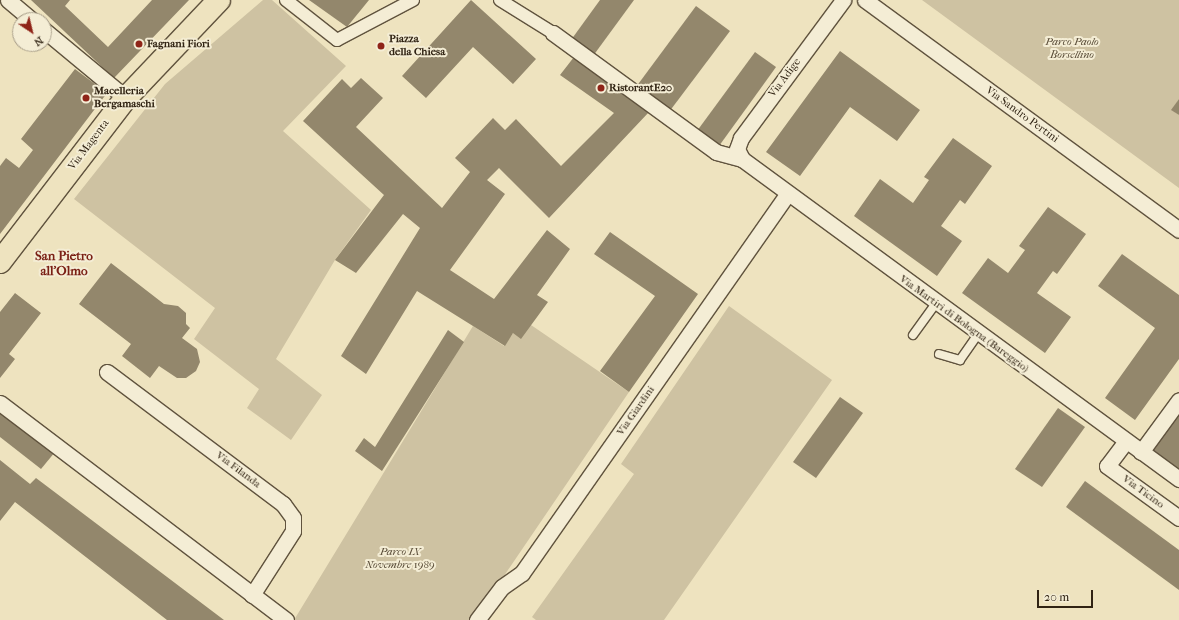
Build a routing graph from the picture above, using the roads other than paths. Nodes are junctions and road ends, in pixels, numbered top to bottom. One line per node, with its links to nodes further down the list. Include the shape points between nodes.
1 (8, 0): 8 (street)
2 (219, 0): 11 (main road, Via Magenta)
3 (286, 0): 4 (street, via 337,40)
4 (413, 0)
5 (500, 0): 9 (street)
6 (843, 0): 12 (street, Via Adige, via 741,138 737,149)
7 (865, 0): 14 (street, Via Sandro Pertini)
8 (22, 12)
9 (553, 33): 12 (street, via 716,152)
10 (52, 37): 11 (street)
11 (126, 98): 15 (main road, Via Magenta)
12 (742, 159): 13 (street, Via Martiri di Bologna (Bareggio))
13 (787, 195): 16 (street, Via Martiri di Bologna (Bareggio)); 29 (street, Via Giardini, via 522,573 502,587)
14 (1179, 230)
15 (0, 262)
16 (936, 303): 17 (street, Via Martiri di Bologna (Bareggio)); 18 (lane)
17 (978, 334): 19 (lane, via 960,360); 23 (street, Via Martiri di Bologna (Bareggio))
18 (913, 335)
19 (939, 354)
20 (107, 372): 27 (street, Via Filanda, via 283,504 293,518 293,531)
21 (1179, 400): 24 (street)
22 (0, 403): 27 (street)
23 (1126, 441): 24 (street, Via Martiri di Bologna (Bareggio)); 26 (street, Via Ticino, via 1107,466)
24 (1141, 452): 25 (street, Via Martiri di Bologna (Bareggio))
25 (1179, 479)
26 (1179, 518)
27 (252, 595): 28 (street)
28 (286, 620)
29 (477, 620)

